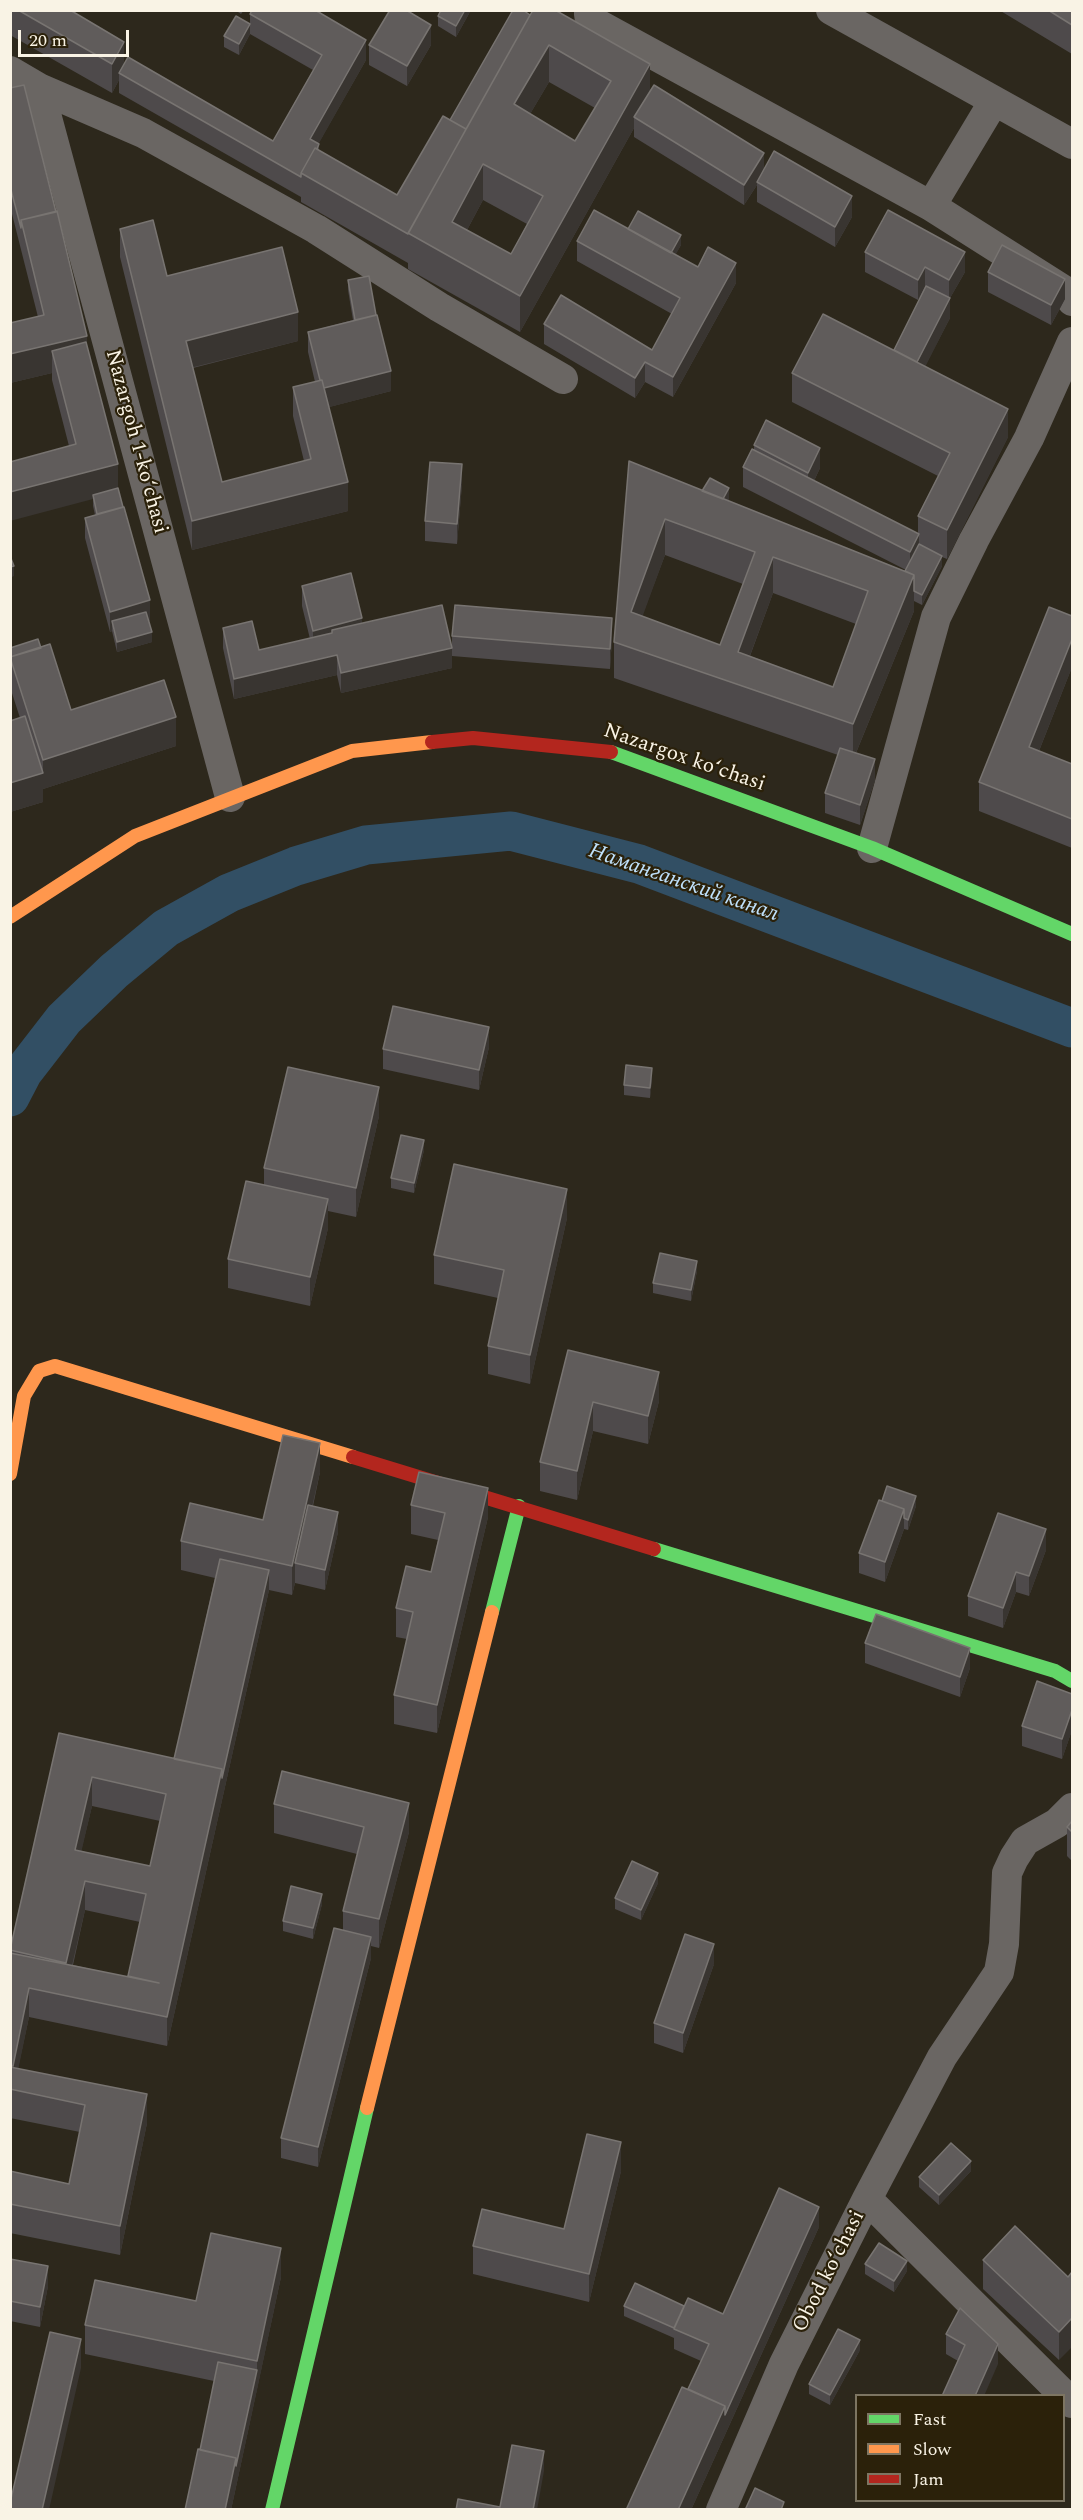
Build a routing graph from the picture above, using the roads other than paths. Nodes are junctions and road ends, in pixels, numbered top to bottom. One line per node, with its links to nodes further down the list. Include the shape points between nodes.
1 (589, 10): 7 (street, via 594,22)
2 (831, 10): 5 (street)
3 (10, 71): 4 (street)
4 (39, 88): 10 (street, via 143,133 275,206); 11 (street, Nazargoh 1-koʻchasi)
5 (994, 101): 6 (street); 7 (street)
6 (1072, 144)
7 (931, 206): 8 (street, via 1065,291)
8 (1072, 301)
9 (1072, 342): 12 (street, via 1029,438 936,617)
10 (563, 379)
11 (230, 797): 12 (street, Nazargox koʻchasi, via 352,750 473,738 605,750); 13 (street, Nazargox koʻchasi, via 135,836)
12 (872, 848): 14 (street, Nazargox koʻchasi)
13 (10, 917)
14 (1072, 934)
15 (10, 1474): 16 (street, via 24,1396 39,1371 55,1366)
16 (519, 1506): 17 (street, via 1055,1671); 21 (street, via 389,2016)
17 (1072, 1681)
18 (1072, 1808): 19 (street, via 1057,1823 1025,1841 1014,1858 1007,1873 999,1972 942,2057)
19 (867, 2199): 20 (street, Obod koʻchasi); 22 (street, Obod koʻchasi, via 784,2364)
20 (1063, 2394)
21 (272, 2510)
22 (721, 2510)

